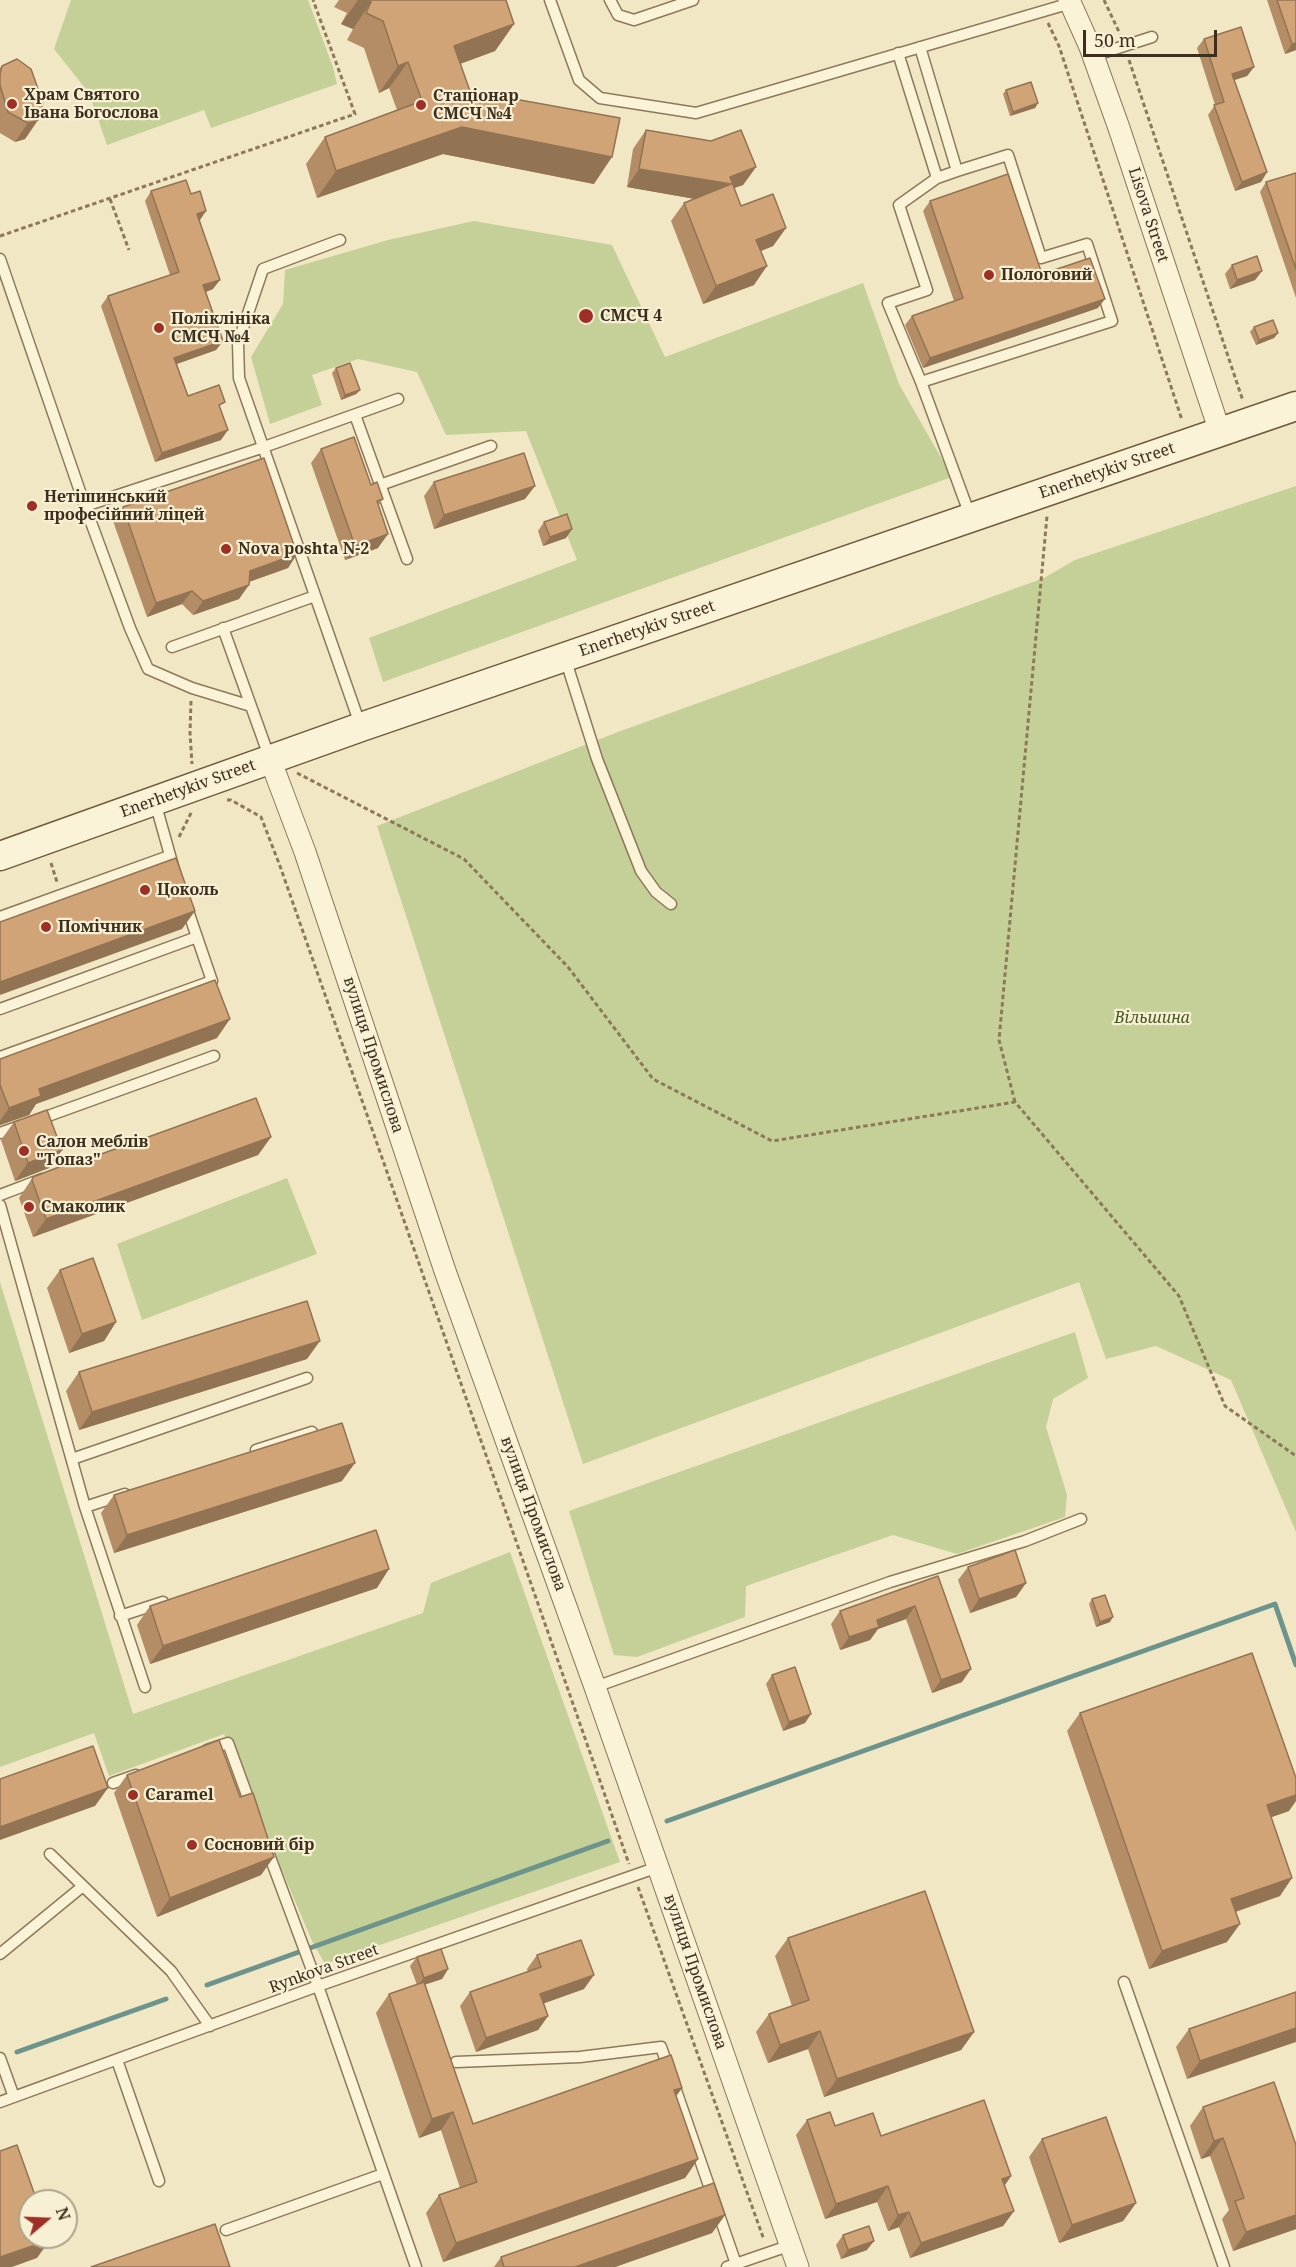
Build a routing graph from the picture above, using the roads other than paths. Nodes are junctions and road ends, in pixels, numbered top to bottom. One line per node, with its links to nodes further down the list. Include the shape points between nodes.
1 (549, 0): 7 (lane, via 579,80 600,98 696,113)
2 (610, 0): 3 (lane, via 618,15 634,20)
3 (693, 0)
4 (1070, 1): 6 (lane); 8 (street, Lisova Street)
5 (1152, 37): 8 (lane)
6 (920, 47): 7 (lane); 9 (lane)
7 (898, 53): 10 (lane)
8 (1093, 56): 17 (street, Lisova Street)
9 (957, 171): 10 (lane); 13 (lane, via 1008,155 1041,258 1087,244 1112,321)
10 (937, 178): 13 (lane, via 899,205 927,290 888,303)
11 (340, 240): 19 (lane, via 263,269 238,343 239,378)
12 (0, 259): 21 (lane)
13 (921, 382): 22 (lane)
14 (398, 399): 16 (lane)
15 (1296, 406): 17 (main road, Enerhetykiv Street)
16 (355, 415): 19 (lane); 20 (lane)
17 (1217, 423): 22 (main road, Enerhetykiv Street, via 1050,491)
18 (491, 446): 20 (lane)
19 (264, 447): 21 (lane); 24 (lane)
20 (380, 484): 23 (lane)
21 (85, 506): 28 (lane, via 148,669)
22 (971, 518): 27 (main road, Enerhetykiv Street)
23 (407, 559)
24 (315, 596): 25 (lane); 29 (lane)
25 (223, 628): 26 (lane); 28 (lane)
26 (172, 647)
27 (565, 658): 29 (main road, Enerhetykiv Street); 34 (lane, via 597,759 641,871 656,892)
28 (250, 706): 30 (lane)
29 (361, 727): 30 (main road, Enerhetykiv Street)
30 (270, 759): 31 (main road, Enerhetykiv Street); 54 (street, вулиця Промислова, via 305,852 445,1271)
31 (155, 801): 32 (main road, Enerhetykiv Street); 33 (lane)
32 (0, 856)
33 (169, 856): 35 (lane); 36 (lane)
34 (671, 904)
35 (0, 918)
36 (197, 937): 37 (lane); 39 (lane, via 212,981)
37 (0, 1009)
38 (214, 1056): 40 (lane)
39 (0, 1058)
40 (0, 1133)
41 (55, 1174): 42 (lane)
42 (0, 1195)
43 (0, 1205): 47 (lane)
44 (307, 1378): 47 (lane)
45 (312, 1432): 46 (lane)
46 (244, 1455)
47 (72, 1459): 49 (lane)
48 (131, 1492): 49 (lane)
49 (85, 1507): 52 (lane)
50 (1082, 1519): 54 (lane, via 1025,1541 890,1582)
51 (175, 1598): 52 (lane)
52 (120, 1616): 53 (lane)
53 (146, 1687)
54 (595, 1687): 61 (street, вулиця Промислова)
55 (196, 1754): 58 (lane, via 228,1743)
56 (144, 1772): 57 (lane)
57 (113, 1784)
58 (256, 1819)
59 (264, 1841): 65 (lane)
60 (50, 1854): 62 (lane)
61 (658, 1867): 65 (lane, Rynkova Street); 75 (street, вулиця Промислова)
62 (83, 1886): 63 (lane); 66 (lane, via 171,1971)
63 (0, 1954)
64 (1124, 1982): 79 (lane)
65 (318, 1986): 66 (lane, Rynkova Street); 72 (lane)
66 (210, 2026): 68 (lane, Rynkova Street)
67 (0, 2058): 70 (lane)
68 (117, 2060): 70 (lane, Rynkova Street); 73 (lane)
69 (456, 2062): 76 (lane, via 580,2056 661,2047)
70 (14, 2097): 71 (lane, Rynkova Street)
71 (0, 2102)
72 (383, 2174): 74 (lane); 77 (lane)
73 (159, 2181)
74 (226, 2230)
75 (791, 2245): 76 (lane); 78 (street, вулиця Промислова)
76 (732, 2265)
77 (416, 2267)
78 (798, 2267)
79 (1224, 2267)

